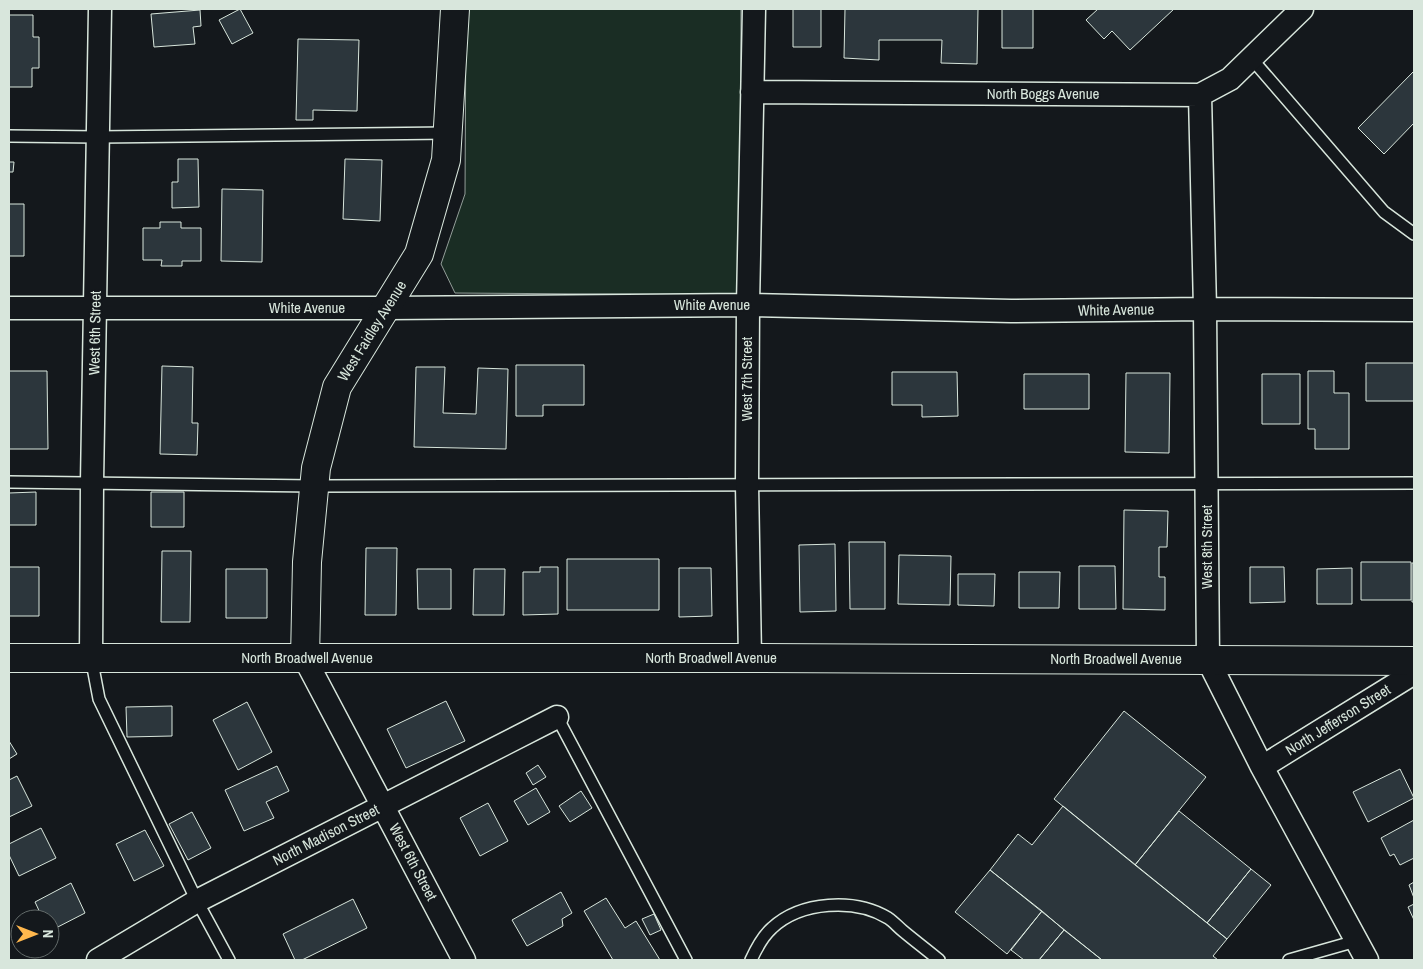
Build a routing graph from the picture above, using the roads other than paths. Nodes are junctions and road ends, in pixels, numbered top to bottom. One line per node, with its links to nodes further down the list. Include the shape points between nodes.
1 (100, 9): 10 (street, West 6th Street)
2 (455, 9): 8 (main road, West Faidley Avenue)
3 (754, 9): 6 (street, West 7th Street)
4 (1302, 9): 5 (street, North Boggs Avenue)
5 (1251, 58): 7 (street, North Boggs Avenue, via 1230,79); 11 (lane, via 1384,212)
6 (752, 92): 7 (street, North Boggs Avenue); 12 (street, West 7th Street)
7 (1200, 95): 16 (street, West 8th Street)
8 (448, 133): 10 (lane); 15 (main road, West Faidley Avenue, via 446,160 420,254)
9 (9, 136): 10 (lane)
10 (98, 136): 14 (street, West 6th Street)
11 (1414, 234)
12 (748, 305): 15 (street, White Avenue); 16 (street, White Avenue, via 1011,311); 20 (street, West 7th Street)
13 (9, 308): 14 (street, White Avenue)
14 (95, 308): 15 (street, White Avenue); 19 (street, West 6th Street)
15 (386, 308): 23 (main road, West Faidley Avenue, via 337,387)
16 (1205, 309): 17 (street, White Avenue); 21 (street, West 8th Street)
17 (1414, 310)
18 (9, 482): 19 (lane)
19 (92, 483): 23 (lane); 24 (street, West 6th Street)
20 (747, 484): 21 (lane); 23 (lane); 26 (street, West 7th Street)
21 (1206, 484): 22 (lane); 28 (street, West 8th Street)
22 (1414, 484)
23 (314, 486): 27 (main road, West Faidley Avenue, via 307,562)
24 (91, 657): 25 (main road, North Broadwell Avenue); 27 (main road, North Broadwell Avenue); 34 (lane, via 99,699)
25 (9, 658)
26 (750, 658): 27 (main road, North Broadwell Avenue); 28 (main road, North Broadwell Avenue)
27 (305, 659): 33 (street, West 6th Street)
28 (1208, 660): 29 (main road, North Broadwell Avenue); 32 (street, West 8th Street)
29 (1414, 661)
30 (1414, 673): 32 (street, North Jefferson Street)
31 (557, 717): 33 (street, North Madison Street); 39 (lane)
32 (1262, 767): 35 (street, West 8th Street)
33 (384, 806): 34 (street, North Madison Street); 38 (street, West 6th Street)
34 (197, 901): 36 (street, North Madison Street); 37 (lane)
35 (1356, 941): 42 (lane); 43 (street, West 8th Street)
36 (98, 960)
37 (229, 960)
38 (464, 960)
39 (686, 960)
40 (751, 960): 41 (lane, via 772,928 793,914 819,906 843,906 868,909 888,918)
41 (939, 960)
42 (1289, 960)
43 (1367, 960)

